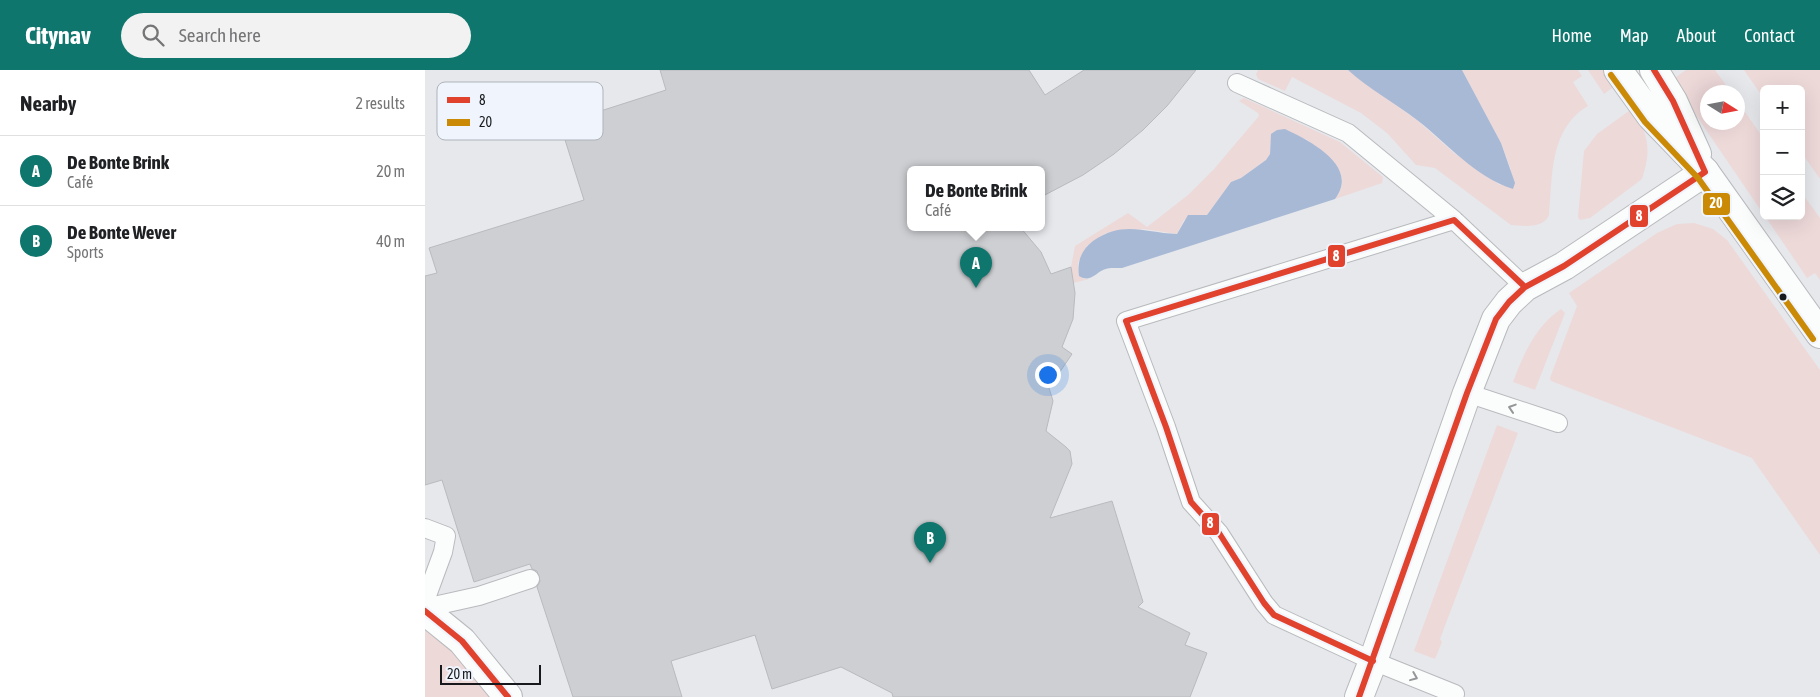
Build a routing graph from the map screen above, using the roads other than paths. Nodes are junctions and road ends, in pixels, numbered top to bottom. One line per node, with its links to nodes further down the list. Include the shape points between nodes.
1 (1618, 70): 4 (street, via 1651,116)
2 (1653, 70): 4 (street, via 1673,101)
3 (1237, 83): 5 (lane, via 1348,133)
4 (1705, 172): 6 (street, via 1564,266); 7 (street)
5 (1454, 220): 6 (lane); 14 (lane, via 1126,321 1191,502 1219,533 1274,615)
6 (1525, 287): 8 (street, via 1496,320)
7 (1820, 334)
8 (1467, 393): 9 (lane, one-way to 8); 14 (street)
9 (1558, 423)
10 (425, 528): 12 (lane, via 446,536)
11 (530, 579): 13 (lane)
12 (425, 601)
13 (425, 609): 16 (street, via 462,641)
14 (1373, 661): 15 (lane, one-way to 15); 17 (street)
15 (1455, 694)
16 (508, 697)
17 (1359, 697)

